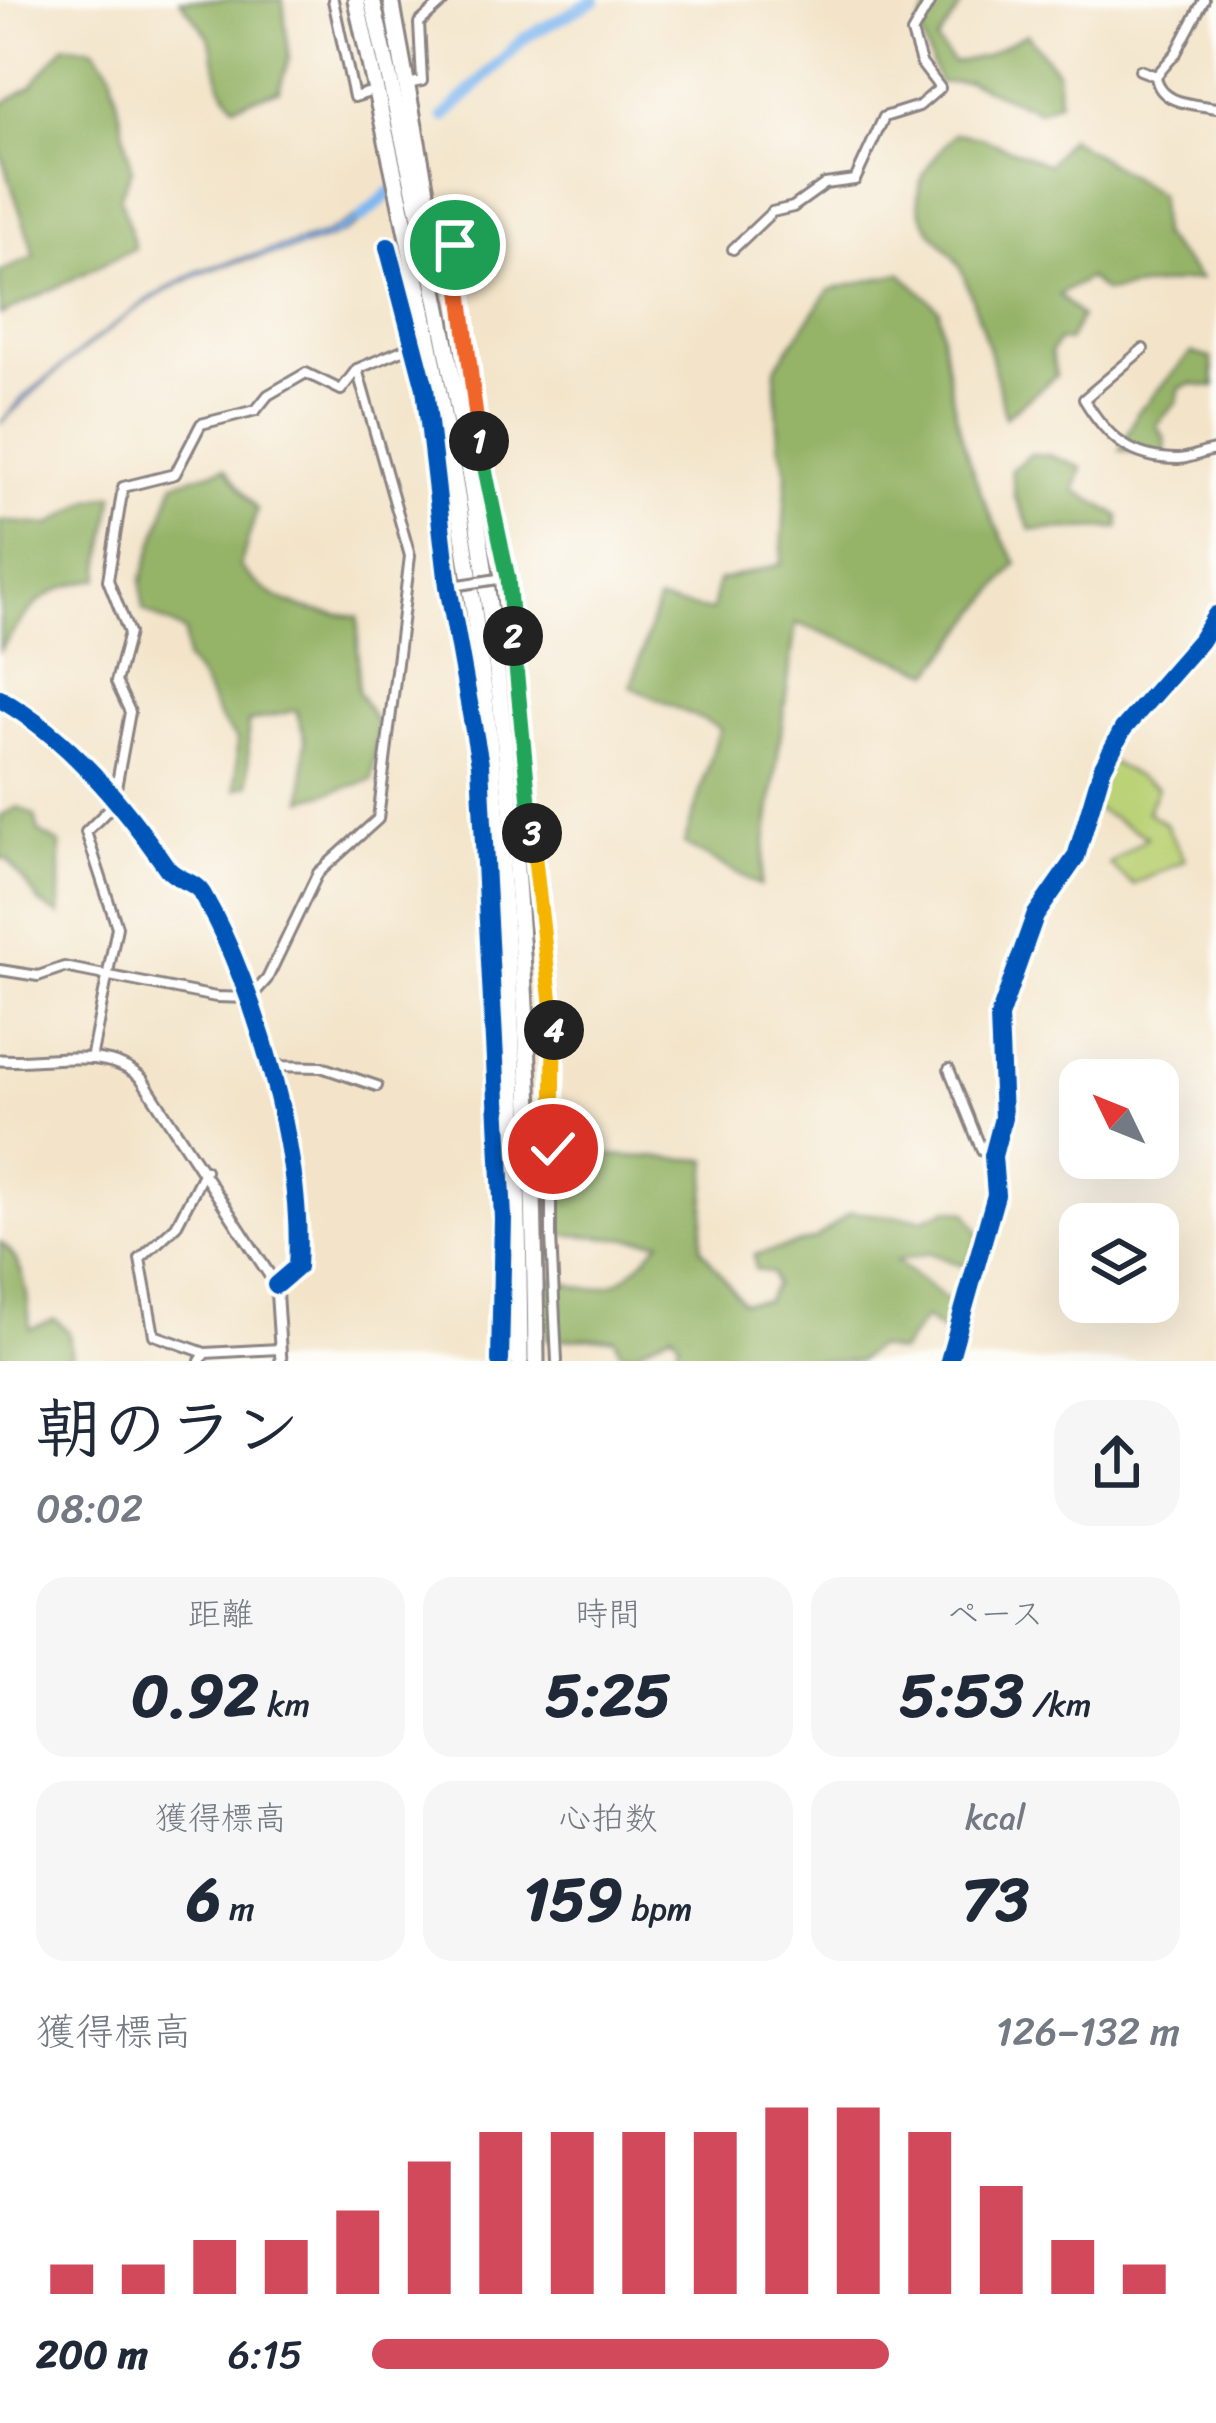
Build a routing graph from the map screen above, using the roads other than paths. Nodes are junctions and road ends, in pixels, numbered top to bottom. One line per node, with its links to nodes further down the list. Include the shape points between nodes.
1 (333, 0): 12 (street, via 354,97)
2 (345, 0): 12 (highway)
3 (356, 0): 12 (highway)
4 (372, 0): 14 (highway)
5 (445, 0): 11 (street, via 419,23 422,81)
6 (931, 0): 17 (street, via 915,22 914,45 940,88 920,106 884,118 856,180 824,184 794,207 772,212)
7 (1204, 0): 10 (street)
8 (392, 5): 14 (highway)
9 (1140, 70): 10 (street)
10 (1156, 76): 13 (street, via 1168,97)
11 (412, 83)
12 (372, 89): 14 (highway)
13 (1216, 108)
14 (404, 146): 19 (highway); 46 (highway, via 402,201 450,448 499,821)
15 (455, 245): 18 (street)
16 (388, 247): 20 (street)
17 (734, 249)
18 (456, 260): 19 (street); 24 (street, via 472,413)
19 (439, 267): 47 (highway, via 514,818)
20 (417, 344): 22 (street); 25 (street)
21 (1143, 350): 23 (street, via 1084,399 1107,436 1173,459)
22 (357, 369): 29 (street, via 341,390 306,374 256,410 201,424 175,474 123,487 107,580 129,634 116,682 130,712); 34 (street, via 410,556 378,819 318,873)
23 (1216, 450)
24 (506, 578): 25 (street, bridge); 30 (street)
25 (450, 586): 45 (street, via 480,764 491,917 502,1127)
26 (1216, 615): 28 (street)
27 (0, 699): 29 (street, via 58,740)
28 (1123, 729): 40 (street, via 1076,857 1035,916 1000,1017 1003,1118)
29 (114, 802): 33 (street, via 86,832 117,927); 34 (street, via 170,872 205,898)
30 (542, 907): 31 (street); 48 (street, via 554,1040 548,1127)
31 (530, 909)
32 (0, 970): 33 (street)
33 (106, 972): 34 (street, via 216,998); 35 (street)
34 (250, 998): 37 (street)
35 (91, 1059): 36 (street); 41 (street, via 127,1066 142,1079)
36 (0, 1060)
37 (270, 1066): 39 (street, via 321,1067); 42 (street, via 300,1222 296,1267)
38 (949, 1069): 40 (street, via 982,1151)
39 (377, 1085)
40 (993, 1156): 49 (street, via 994,1204)
41 (205, 1170): 42 (street); 44 (street, via 176,1226 140,1259 154,1335)
42 (276, 1285): 43 (street)
43 (281, 1355): 44 (street)
44 (202, 1357)
45 (500, 1361)
46 (520, 1361)
47 (536, 1361)
48 (557, 1361)
49 (949, 1361)

